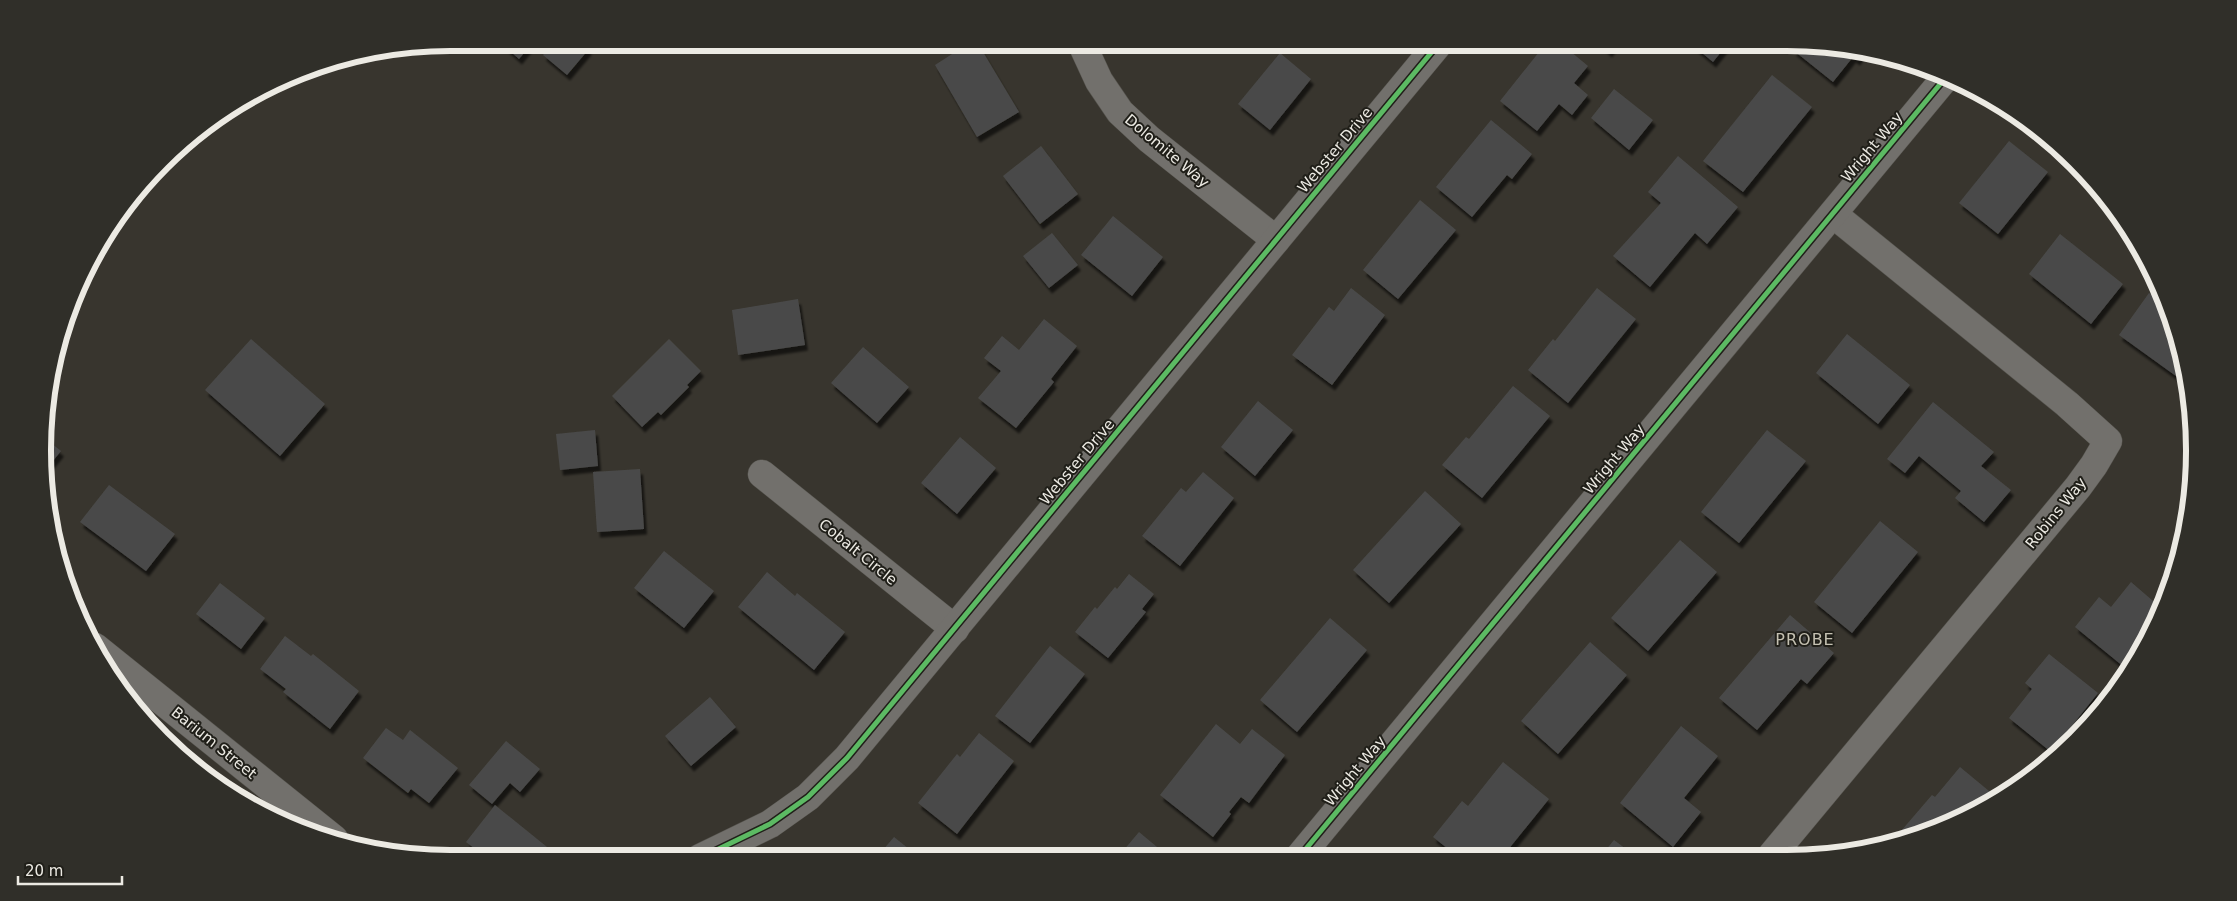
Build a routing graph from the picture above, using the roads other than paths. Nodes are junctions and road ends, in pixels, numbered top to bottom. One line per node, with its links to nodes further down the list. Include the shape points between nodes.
1 (1085, 51): 5 (street, Dolomite Way, via 1120,112 1148,140)
2 (1433, 51): 5 (street, Webster Drive)
3 (1941, 83): 4 (street, Wright Way)
4 (1833, 214): 11 (street, Wright Way); 12 (street, Robins Way, via 2108,441 2078,487)
5 (1276, 240): 7 (street, Webster Drive)
6 (762, 474): 7 (street, Cobalt Circle)
7 (955, 629): 10 (street, Webster Drive, via 847,758 808,797 770,824)
8 (113, 662): 9 (street, Barium Street)
9 (321, 829)
10 (722, 850)
11 (1305, 850)
12 (1776, 850)

